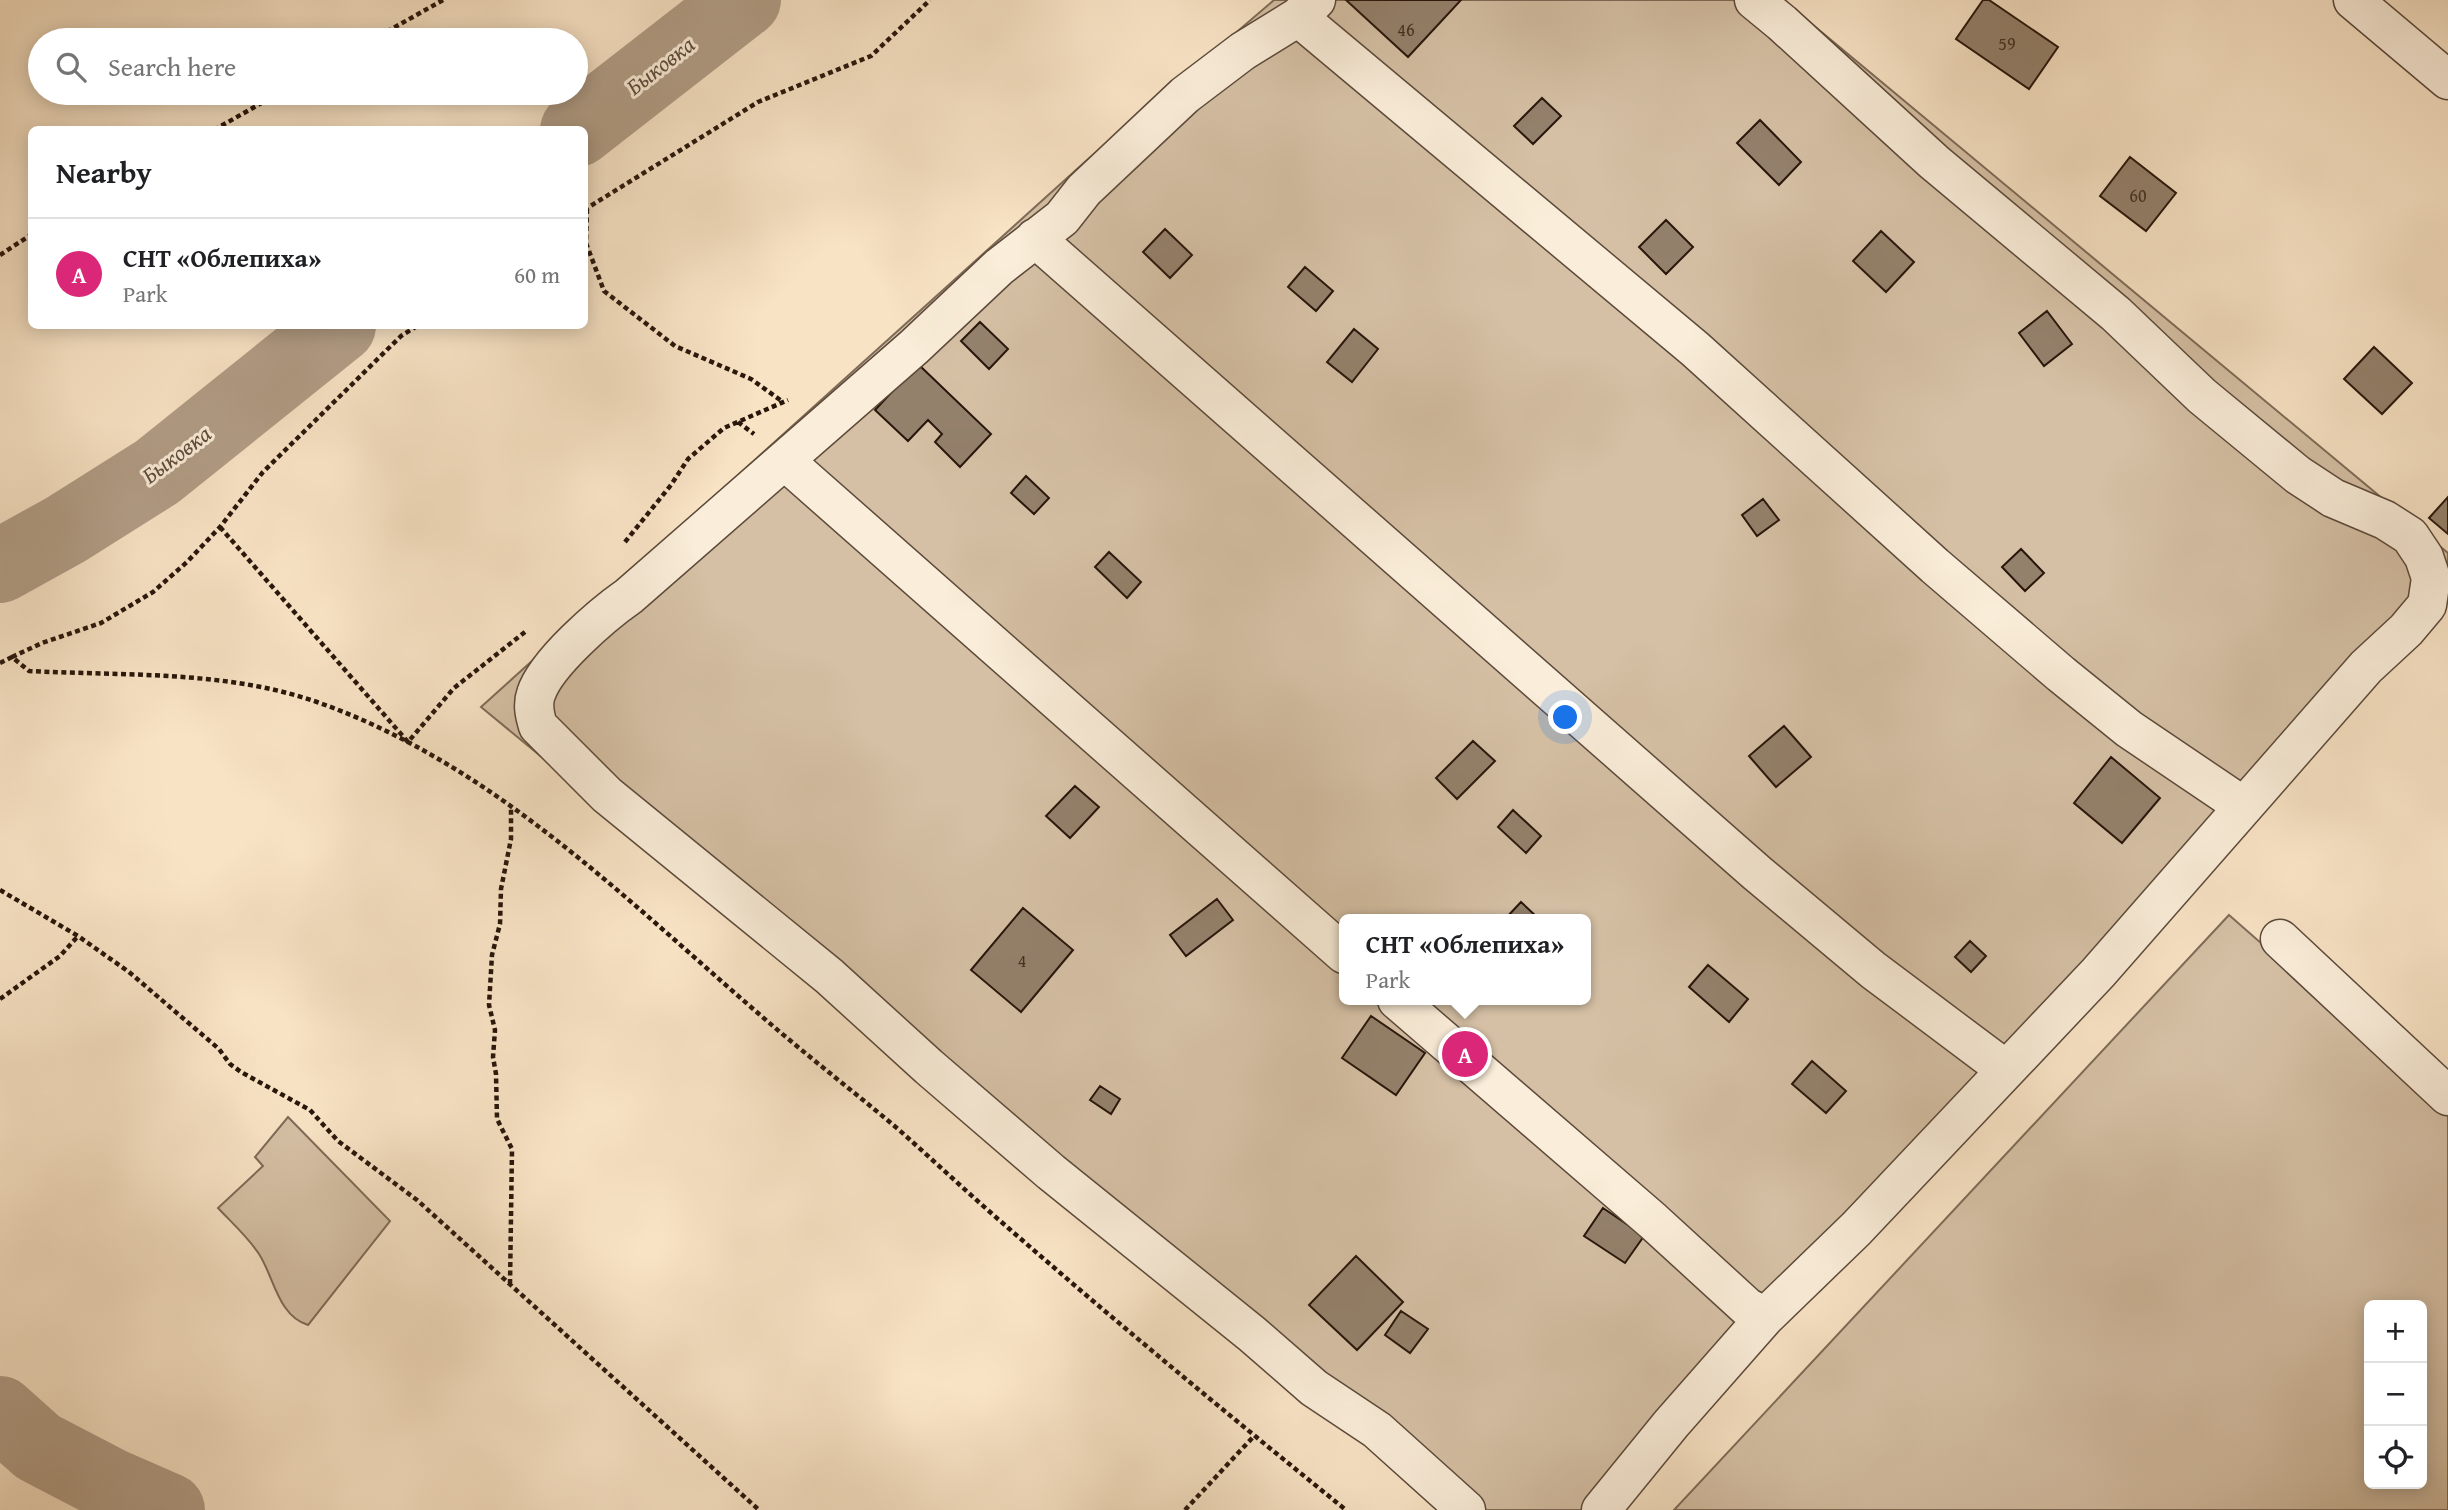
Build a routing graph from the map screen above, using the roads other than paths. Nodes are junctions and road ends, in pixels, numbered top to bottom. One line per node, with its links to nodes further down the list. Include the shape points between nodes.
1 (1754, 0): 7 (lane, via 1934,162 2116,314 2202,396 2315,487 2410,536 2424,557 2431,578 2427,605)
2 (2353, 0): 4 (lane)
3 (1307, 9): 5 (lane, via 1185,95 1084,190 1062,218); 7 (lane, via 2061,674 2129,729)
4 (2448, 80)
5 (1035, 238): 6 (lane); 11 (lane, via 1757,873 1873,970)
6 (785, 461): 9 (lane); 14 (lane, via 603,615 564,655 542,680 535,696 538,726 607,795 830,976 1051,1172 1314,1388 1377,1430)
7 (2243, 806): 11 (lane, via 2098,973)
8 (2280, 939): 12 (lane)
9 (1339, 950)
10 (1403, 1005): 13 (lane, via 1747,1307)
11 (2005, 1069): 13 (lane, via 1856,1229)
12 (2448, 1096)
13 (1765, 1317): 15 (lane)
14 (1466, 1510)
15 (1601, 1510)

